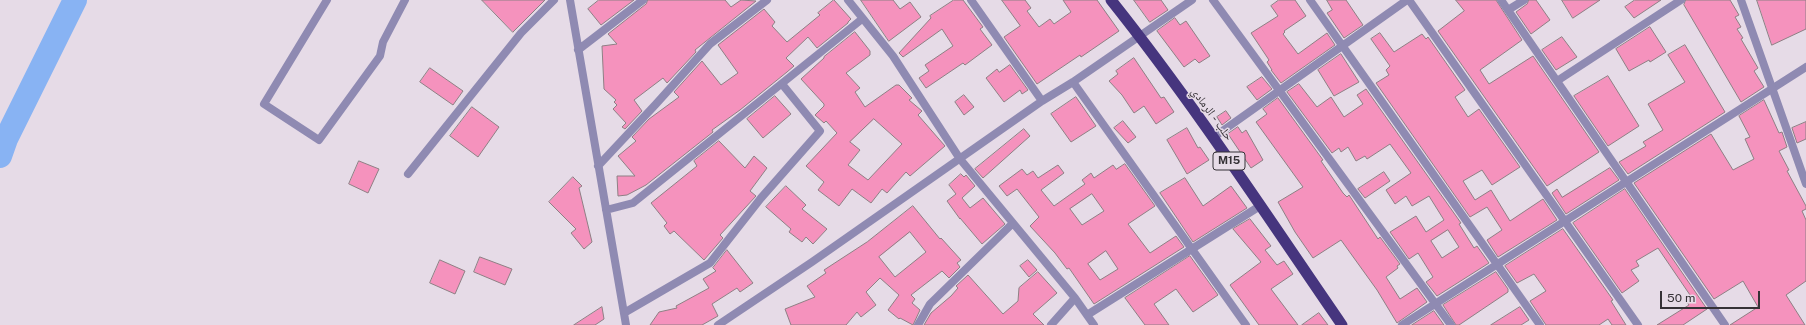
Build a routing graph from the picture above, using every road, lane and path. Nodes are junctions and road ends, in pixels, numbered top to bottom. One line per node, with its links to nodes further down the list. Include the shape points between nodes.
1 (327, 0): 2 (street, via 264,104 319,140 380,56 382,42)
2 (405, 0)
3 (554, 0): 33 (street, via 521,33)
4 (570, 0): 22 (street)
5 (643, 0): 22 (street)
6 (767, 0): 32 (street, via 710,44)
7 (848, 0): 19 (street)
8 (971, 0): 29 (street)
9 (1111, 0): 20 (highway, حلب - الرمادي / M15)
10 (1192, 0): 20 (street)
11 (1213, 0): 28 (street)
12 (1310, 0): 21 (street)
13 (1408, 0): 21 (street); 38 (street)
14 (1501, 0): 18 (street)
15 (1524, 0): 18 (street)
16 (1681, 0): 24 (street)
17 (1741, 0): 27 (street)
18 (1508, 10): 24 (street)
19 (862, 19): 26 (street); 31 (street, via 893,56)
20 (1140, 36): 25 (street); 30 (highway, حلب - الرمادي / M15)
21 (1342, 46): 28 (street); 41 (street)
22 (578, 50): 32 (street)
23 (1806, 67): 27 (street)
24 (1557, 81): 34 (street)
25 (1073, 82): 29 (street); 40 (street)
26 (782, 84): 37 (street, via 633,203); 44 (street, via 820,131 761,198 710,263)
27 (1772, 88): 34 (street); 35 (street)
28 (1279, 91): 30 (street); 43 (street)
29 (1042, 101): 31 (street)
30 (1214, 137): 36 (highway, حلب - الرمادي / M15)
31 (960, 159): 39 (street); 47 (street)
32 (598, 166): 37 (street)
33 (408, 174)
34 (1626, 182): 38 (street); 57 (street)
35 (1806, 184)
36 (1260, 206): 40 (street); 52 (highway, حلب - الرمادي / M15)
37 (606, 210): 44 (street)
38 (1565, 221): 41 (street); 56 (street)
39 (1013, 223): 42 (street); 48 (street, via 930,304)
40 (1192, 248): 45 (street); 51 (street)
41 (1497, 264): 43 (street); 55 (street)
42 (1075, 298): 45 (street); 49 (street)
43 (1436, 304): 53 (street); 54 (street)
44 (624, 313): 46 (street)
45 (1087, 316): 50 (street)
46 (626, 325)
47 (718, 325)
48 (918, 325)
49 (1051, 325)
50 (1094, 325)
51 (1246, 325)
52 (1342, 325)
53 (1402, 325)
54 (1450, 325)
55 (1540, 325)
56 (1638, 325)
57 (1725, 325)

